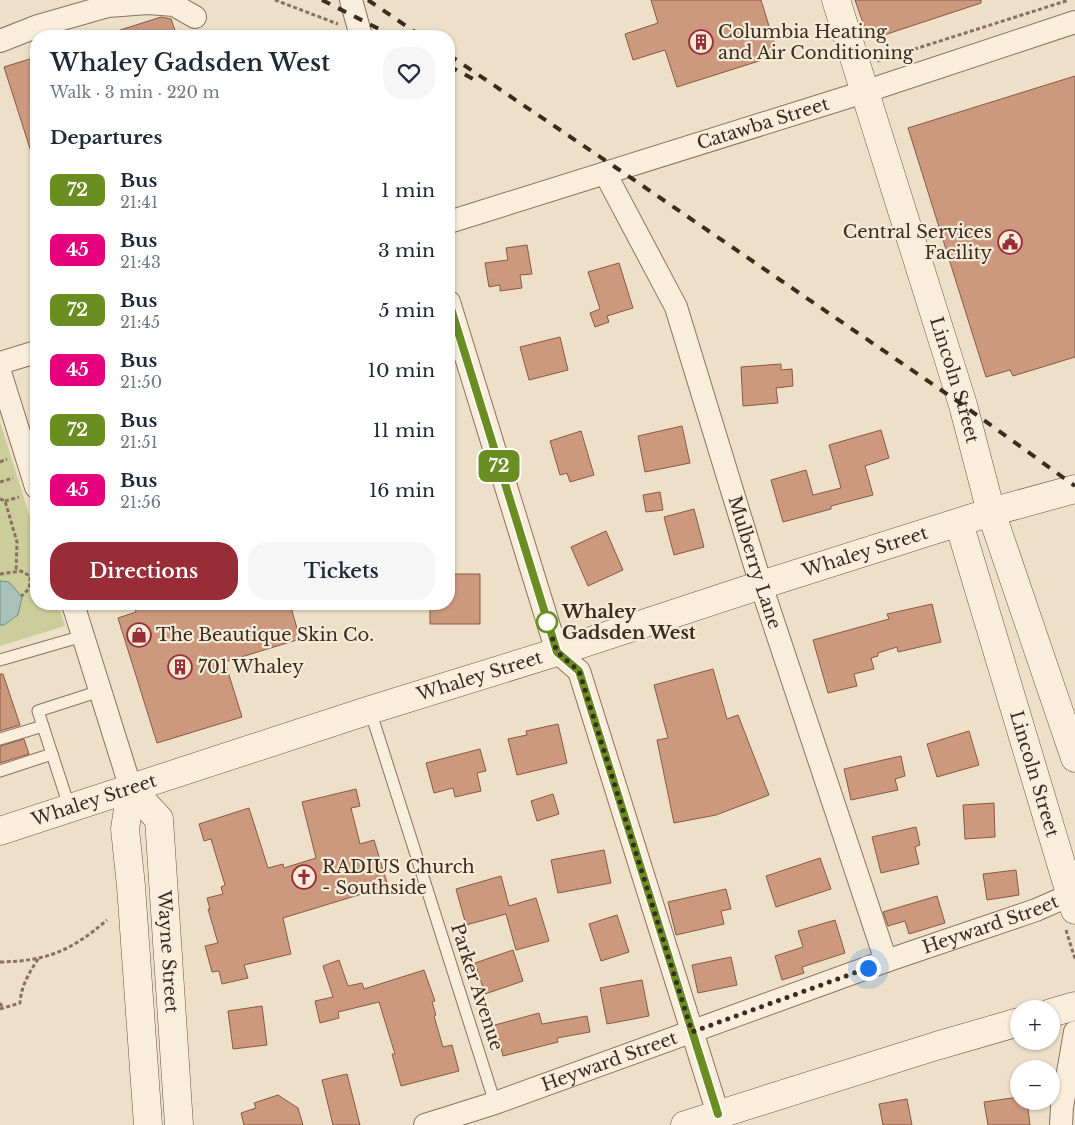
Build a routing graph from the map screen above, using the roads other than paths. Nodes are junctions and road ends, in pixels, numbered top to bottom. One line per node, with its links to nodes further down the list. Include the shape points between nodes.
1 (351, 0): 5 (street)
2 (836, 0): 7 (main road, Lincoln Street)
3 (195, 17): 6 (street, via 174,5 108,6 38,26)
4 (1075, 22): 7 (street, Catawba Street)
5 (359, 30)
6 (0, 41)
7 (870, 90): 8 (street, Catawba Street); 16 (main road, Lincoln Street, via 963,405)
8 (604, 173): 9 (street, Catawba Street); 18 (street, Mulberry Lane, via 676,307)
9 (455, 220)
10 (455, 321): 21 (street)
11 (30, 354): 12 (street)
12 (0, 363)
13 (0, 372): 15 (street)
14 (1075, 489): 16 (main road, Whaley Street)
15 (28, 492)
16 (991, 512): 17 (main road, Whaley Street); 28 (main road, Lincoln Street)
17 (959, 523): 18 (main road, Whaley Street); 33 (main road, Lincoln Street)
18 (761, 585): 21 (main road, Whaley Street); 34 (street, Mulberry Lane)
19 (75, 610): 20 (street, Wayne Street)
20 (83, 636): 22 (lane); 23 (street, Wayne Street)
21 (557, 652): 24 (main road, Whaley Street); 38 (street, via 579,671)
22 (0, 660)
23 (100, 691): 25 (lane, via 38,711); 30 (street, Wayne Street)
24 (370, 710): 30 (main road, Whaley Street); 40 (lane, Parker Avenue)
25 (43, 726): 26 (lane); 27 (lane)
26 (0, 739)
27 (52, 754): 29 (lane); 31 (lane)
28 (1075, 758)
29 (0, 771)
30 (131, 789): 31 (main road, Whaley Street); 42 (main road, Wayne Street, via 125,828); 43 (main road, Wayne Street, via 159,819)
31 (70, 809): 32 (main road, Whaley Street)
32 (0, 830)
33 (1073, 900): 34 (street, Heyward Street)
34 (886, 961): 38 (street, Heyward Street)
35 (1075, 1006): 36 (main road)
36 (1060, 1010)
37 (1010, 1025): 41 (main road)
38 (692, 1032): 40 (street, Heyward Street); 41 (street)
39 (1075, 1032): 46 (street)
40 (495, 1103): 44 (street, Heyward Street)
41 (718, 1114): 45 (main road)
42 (148, 1125)
43 (179, 1125)
44 (425, 1125)
45 (685, 1125)
46 (1060, 1125)

